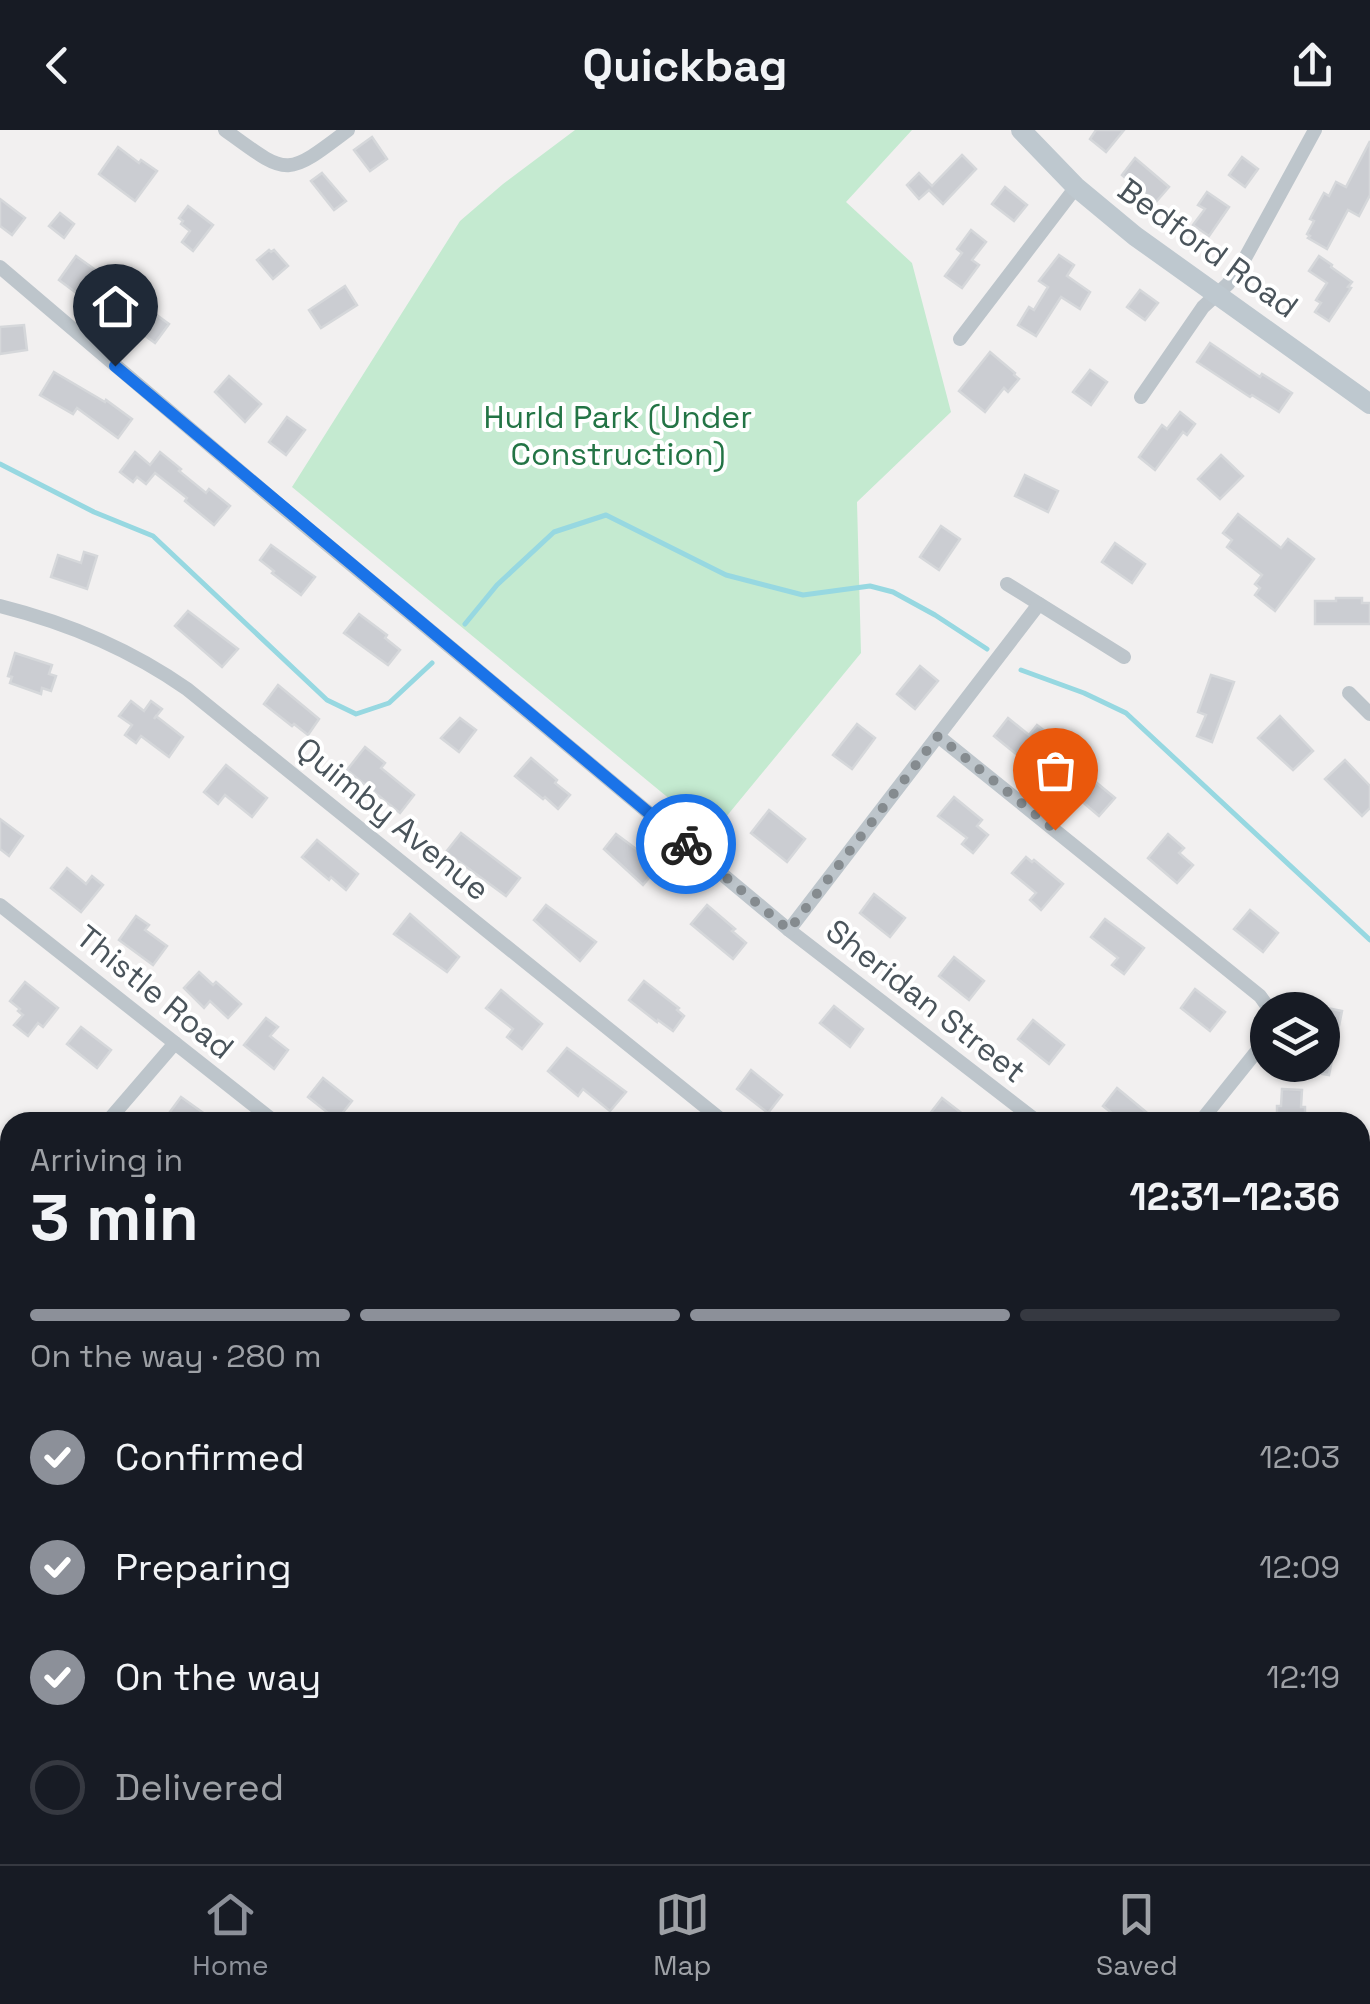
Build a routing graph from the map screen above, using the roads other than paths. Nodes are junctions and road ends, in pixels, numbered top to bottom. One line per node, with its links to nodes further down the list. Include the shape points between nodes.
1 (225, 130): 2 (street, via 274,164 288,166 310,159)
2 (348, 130)
3 (1020, 130): 5 (street, Bedford Road)
4 (1316, 130): 7 (street, via 1244,260)
5 (1076, 187): 7 (street, Bedford Road); 8 (street)
6 (0, 267): 19 (street, Sheridan Street)
7 (1215, 295): 9 (street); 10 (street, Bedford Road)
8 (960, 338)
9 (1141, 397)
10 (1370, 404)
11 (1007, 584): 12 (street)
12 (1039, 604): 14 (street); 17 (street)
13 (0, 606): 25 (street, Quimby Avenue, via 109,643 176,681)
14 (1124, 657)
15 (1350, 694): 16 (street)
16 (1370, 714)
17 (938, 736): 19 (street); 20 (street)
18 (0, 904): 21 (street, Thistle Road)
19 (789, 930): 26 (street, Sheridan Street)
20 (1255, 992)
21 (175, 1044): 23 (street); 24 (street, Thistle Road)
22 (1250, 1060): 27 (street)
23 (115, 1112)
24 (262, 1112)
25 (712, 1112)
26 (1025, 1112)
27 (1208, 1112)

